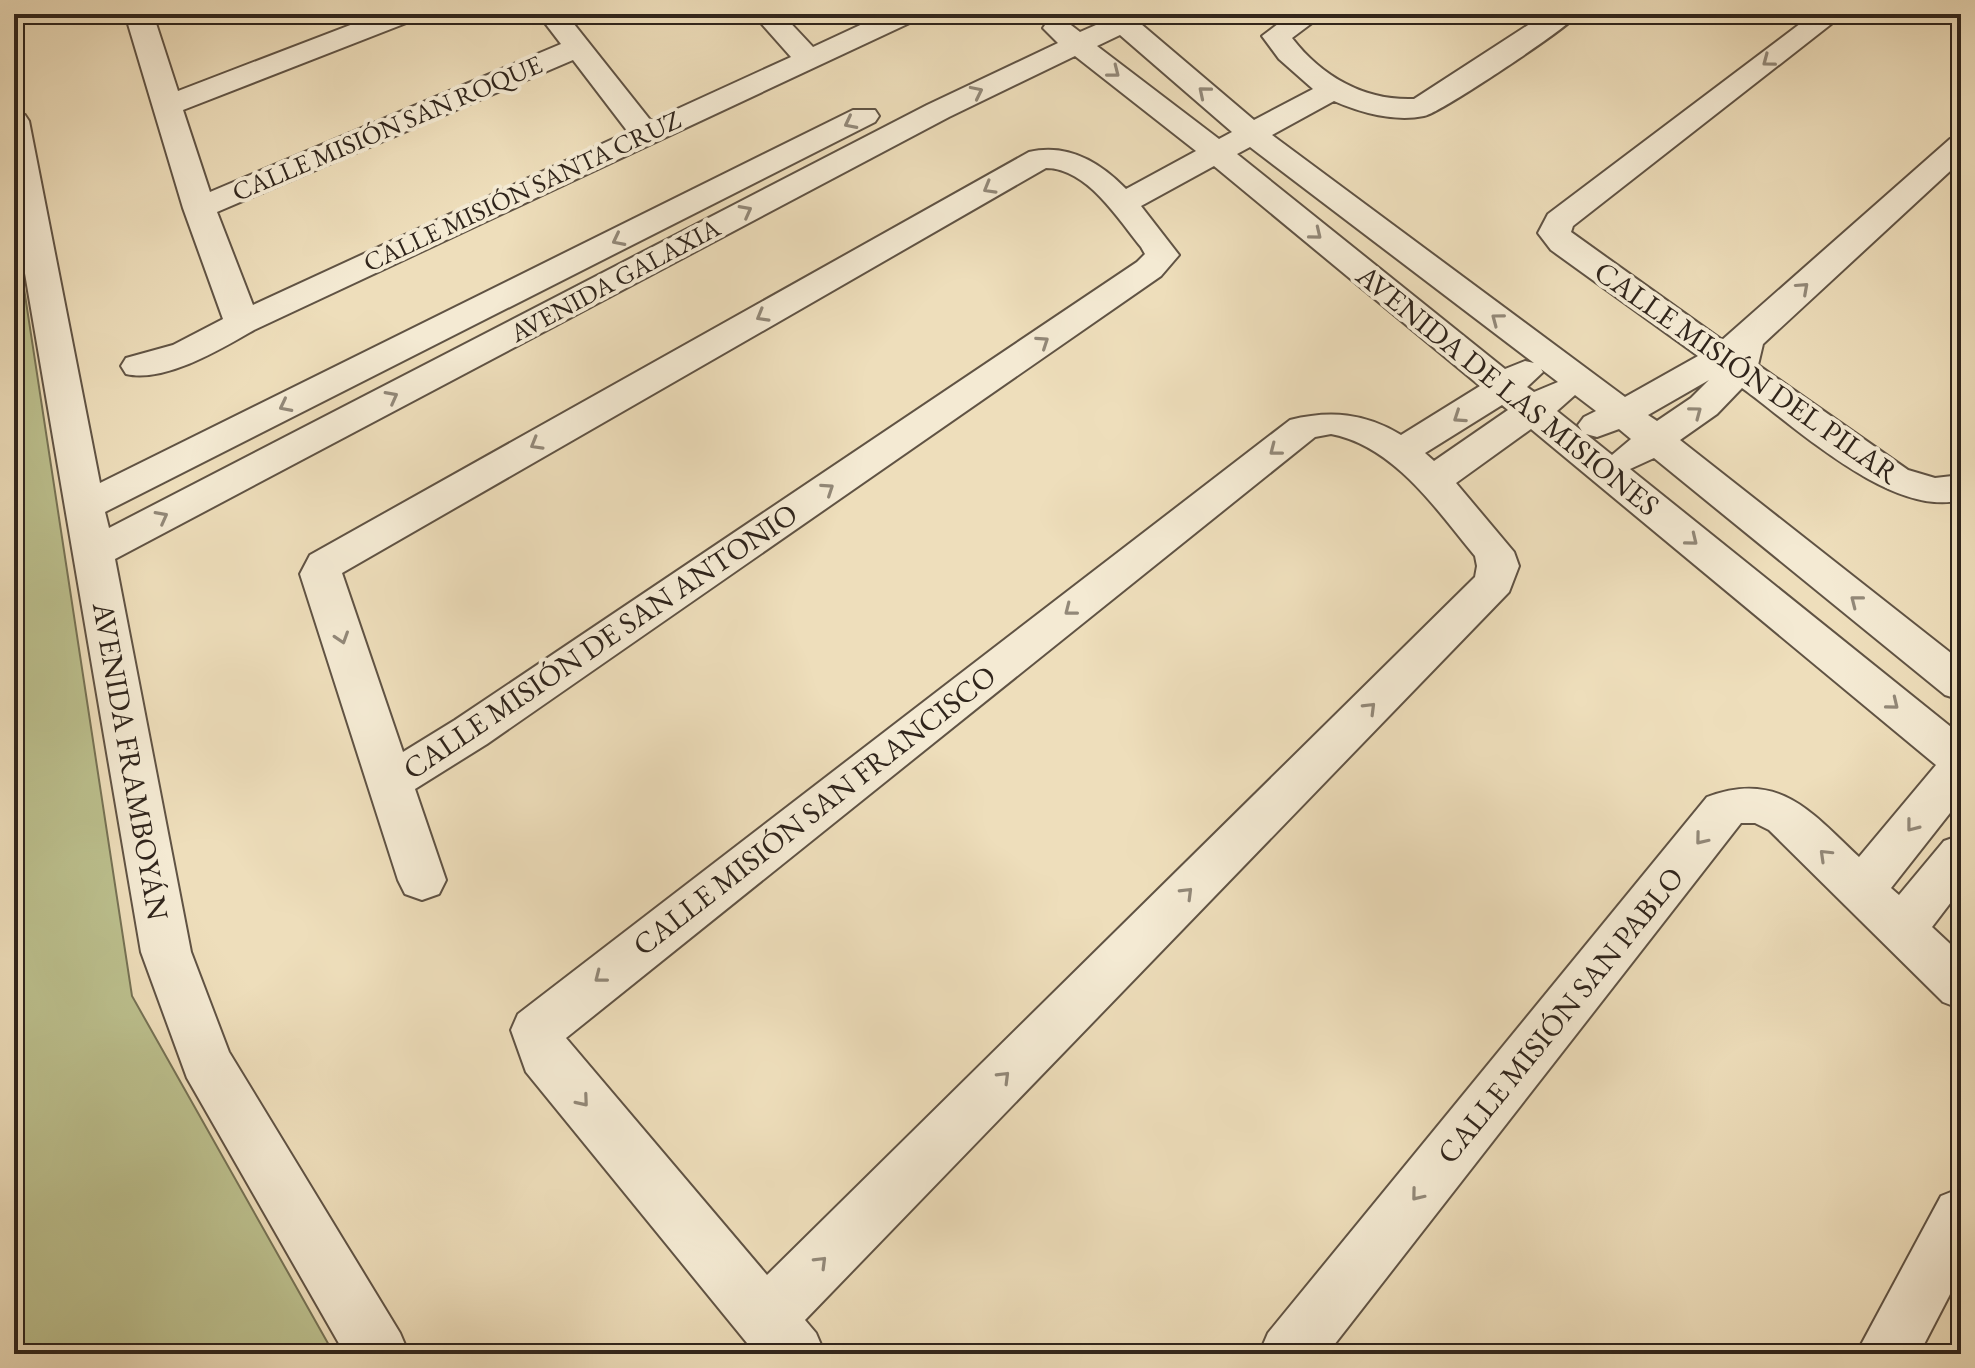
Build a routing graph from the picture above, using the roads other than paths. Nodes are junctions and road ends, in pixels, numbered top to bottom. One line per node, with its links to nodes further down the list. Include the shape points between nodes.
1 (404, 14): 15 (street)
2 (552, 14): 11 (street)
3 (767, 14): 12 (street)
4 (906, 14): 12 (street, CALLE MISIÓN SANTA CRUZ)
5 (1310, 14): 13 (street, via 1276,36)
6 (1564, 14): 13 (street, via 1421,108 1375,105)
7 (1830, 14): 24 (street, CALLE MISIÓN DEL PILAR, one-way to 24, via 1559,221 1554,233)
8 (143, 15): 15 (street)
9 (1125, 17): 10 (street, AVENIDA GALAXIA); 17 (street, AVENIDA DE LAS MISIONES, one-way to 9)
10 (1066, 27): 14 (street, AVENIDA GALAXIA); 20 (street, AVENIDA DE LAS MISIONES, one-way to 20)
11 (576, 48): 18 (street); 22 (street, CALLE MISIÓN SAN ROQUE)
12 (808, 58): 18 (street, CALLE MISIÓN SANTA CRUZ)
13 (1323, 83): 17 (street)
14 (924, 102): 36 (street, AVENIDA GALAXIA, one-way to 36); 37 (street, AVENIDA GALAXIA, one-way to 14)
15 (169, 105): 22 (street)
16 (14, 121): 36 (street, AVENIDA FRAMBOYÁN)
17 (1246, 128): 20 (street); 25 (street, AVENIDA DE LAS MISIONES, one-way to 17)
18 (644, 133): 23 (street, CALLE MISIÓN SANTA CRUZ)
19 (1961, 145): 24 (street, one-way to 19)
20 (1209, 147): 21 (street); 28 (street, AVENIDA DE LAS MISIONES, one-way to 28)
21 (1112, 194): 40 (street, CALLE MISIÓN DE SAN ANTONIO, one-way to 21, via 471,732 1159,262 1162,255 1156,244); 40 (street, CALLE MISIÓN DE SAN ANTONIO, one-way to 40, via 1067,160 1040,159 325,565 321,574)
22 (199, 208): 23 (street)
23 (242, 323): 26 (street, CALLE MISIÓN SANTA CRUZ, via 186,353)
24 (1735, 355): 30 (street); 31 (street, one-way to 24, via 1704,406); 35 (street, CALLE MISIÓN DEL PILAR, via 1894,479 1922,490)
25 (1546, 356): 27 (street, AVENIDA DE LAS MISIONES); 28 (street)
26 (139, 366)
27 (1576, 380): 29 (street); 30 (street, AVENIDA DE LAS MISIONES)
28 (1503, 387): 29 (street, AVENIDA DE LAS MISIONES); 33 (street, one-way to 33)
29 (1534, 410): 32 (street, AVENIDA DE LAS MISIONES); 33 (street)
30 (1620, 411): 31 (street, AVENIDA DE LAS MISIONES); 32 (street)
31 (1653, 440): 34 (street); 38 (street, AVENIDA DE LAS MISIONES, one-way to 31)
32 (1571, 441): 34 (street, AVENIDA DE LAS MISIONES)
33 (1415, 466): 47 (street, CALLE MISIÓN SAN FRANCISCO, one-way to 33, via 1494,582 1494,552); 47 (street, CALLE MISIÓN SAN FRANCISCO, one-way to 47, via 1361,427 1320,422 1303,428 537,1030 545,1056)
34 (1609, 472): 39 (street, AVENIDA DE LAS MISIONES, one-way to 39)
35 (1955, 489)
36 (85, 506): 37 (street, AVENIDA FRAMBOYÁN)
37 (92, 554): 48 (street, AVENIDA FRAMBOYÁN, via 166,952 206,1062)
38 (1961, 684)
39 (1961, 763): 43 (street, one-way to 43)
40 (391, 781): 42 (street)
41 (1961, 854): 44 (street)
42 (422, 880)
43 (1861, 890): 44 (street, CALLE MISIÓN SAN PABLO); 49 (street, CALLE MISIÓN SAN PABLO, one-way to 49, via 1786,817 1741,802 1724,810)
44 (1902, 928): 45 (street, CALLE MISIÓN SAN PABLO)
45 (1961, 987)
46 (1961, 1215): 50 (street)
47 (781, 1336)
48 (379, 1354)
49 (1289, 1354)
50 (1886, 1354)

